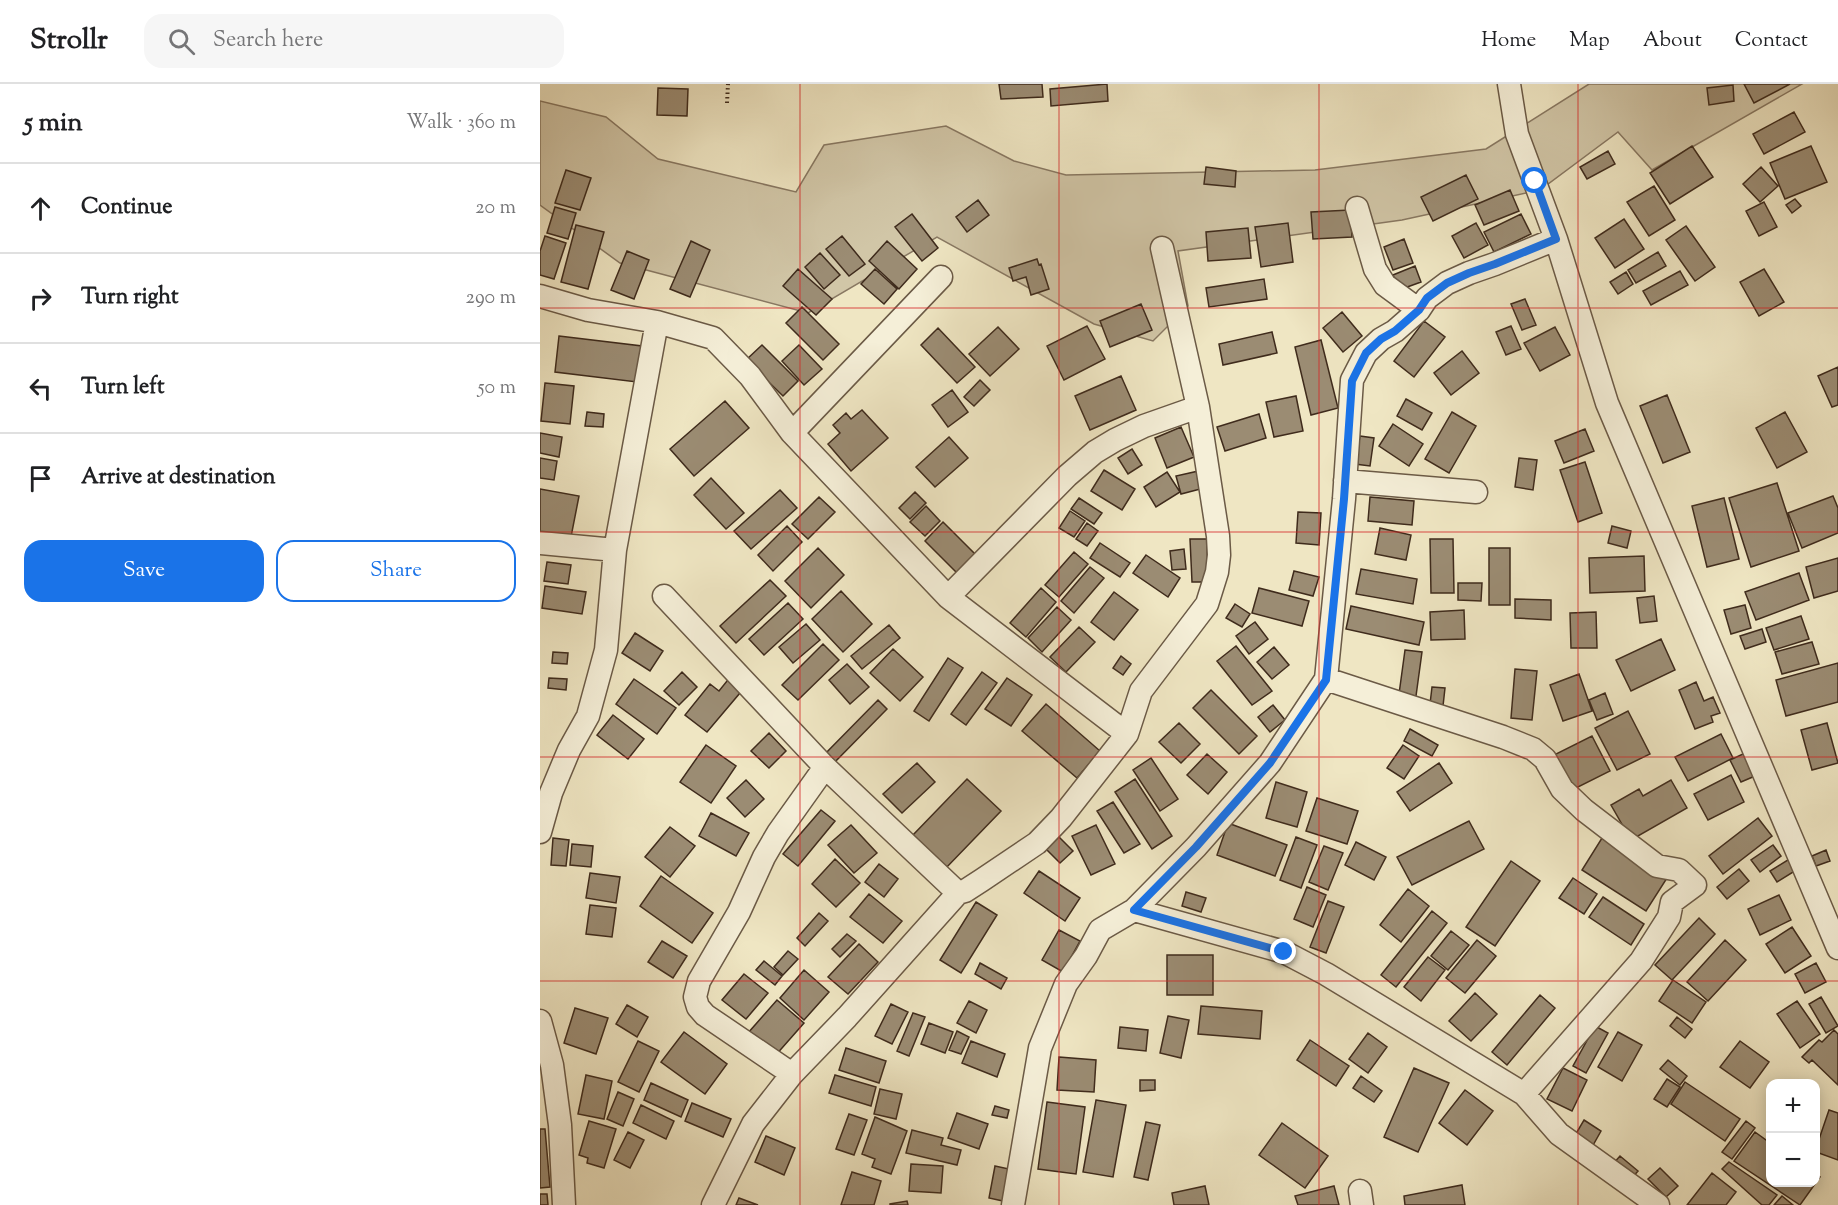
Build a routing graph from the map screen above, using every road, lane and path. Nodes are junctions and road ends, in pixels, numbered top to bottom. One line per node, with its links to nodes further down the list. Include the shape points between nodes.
1 (728, 84): 3 (path)
2 (1509, 84): 5 (street, via 1517,134)
3 (727, 103)
4 (1357, 208): 9 (street, via 1375,269 1385,285)
5 (1556, 239): 9 (street, via 1447,283 1427,298); 25 (street, via 1607,403)
6 (1162, 248): 11 (street)
7 (941, 277): 12 (street)
8 (540, 296): 10 (street, via 588,310)
9 (1419, 310): 13 (street, via 1366,353 1352,381)
10 (657, 322): 12 (street, via 713,338 750,376); 16 (street)
11 (1198, 407): 18 (street, via 1144,426 1095,452); 20 (street, via 1218,536 1217,572 1207,604 1141,690)
12 (792, 433): 18 (street)
13 (1345, 481): 14 (street); 19 (street)
14 (1476, 492)
15 (540, 543): 16 (street)
16 (615, 550): 22 (street, via 606,650 588,716 551,793)
17 (664, 596): 21 (street)
18 (948, 597): 20 (street)
19 (1326, 680): 24 (street, via 1270,763); 28 (street, via 1533,749 1545,759 1562,789 1584,810 1657,866 1679,870 1695,885 1672,902 1670,917 1641,961)
20 (1127, 734): 23 (street, via 1037,843)
21 (825, 767): 23 (street); 27 (street, via 764,856 739,912 699,981 695,997 705,1015)
22 (540, 832)
23 (958, 893): 27 (street)
24 (1134, 910): 28 (street, via 1284,952); 31 (street, via 1100,930 1066,984 1053,1014 1040,1048)
25 (1838, 948)
26 (540, 1021): 29 (street, via 555,1085)
27 (792, 1074): 30 (street, via 753,1124)
28 (1524, 1094): 32 (street, via 1559,1134)
29 (564, 1205)
30 (712, 1205)
31 (1013, 1205)
32 (1659, 1205)

